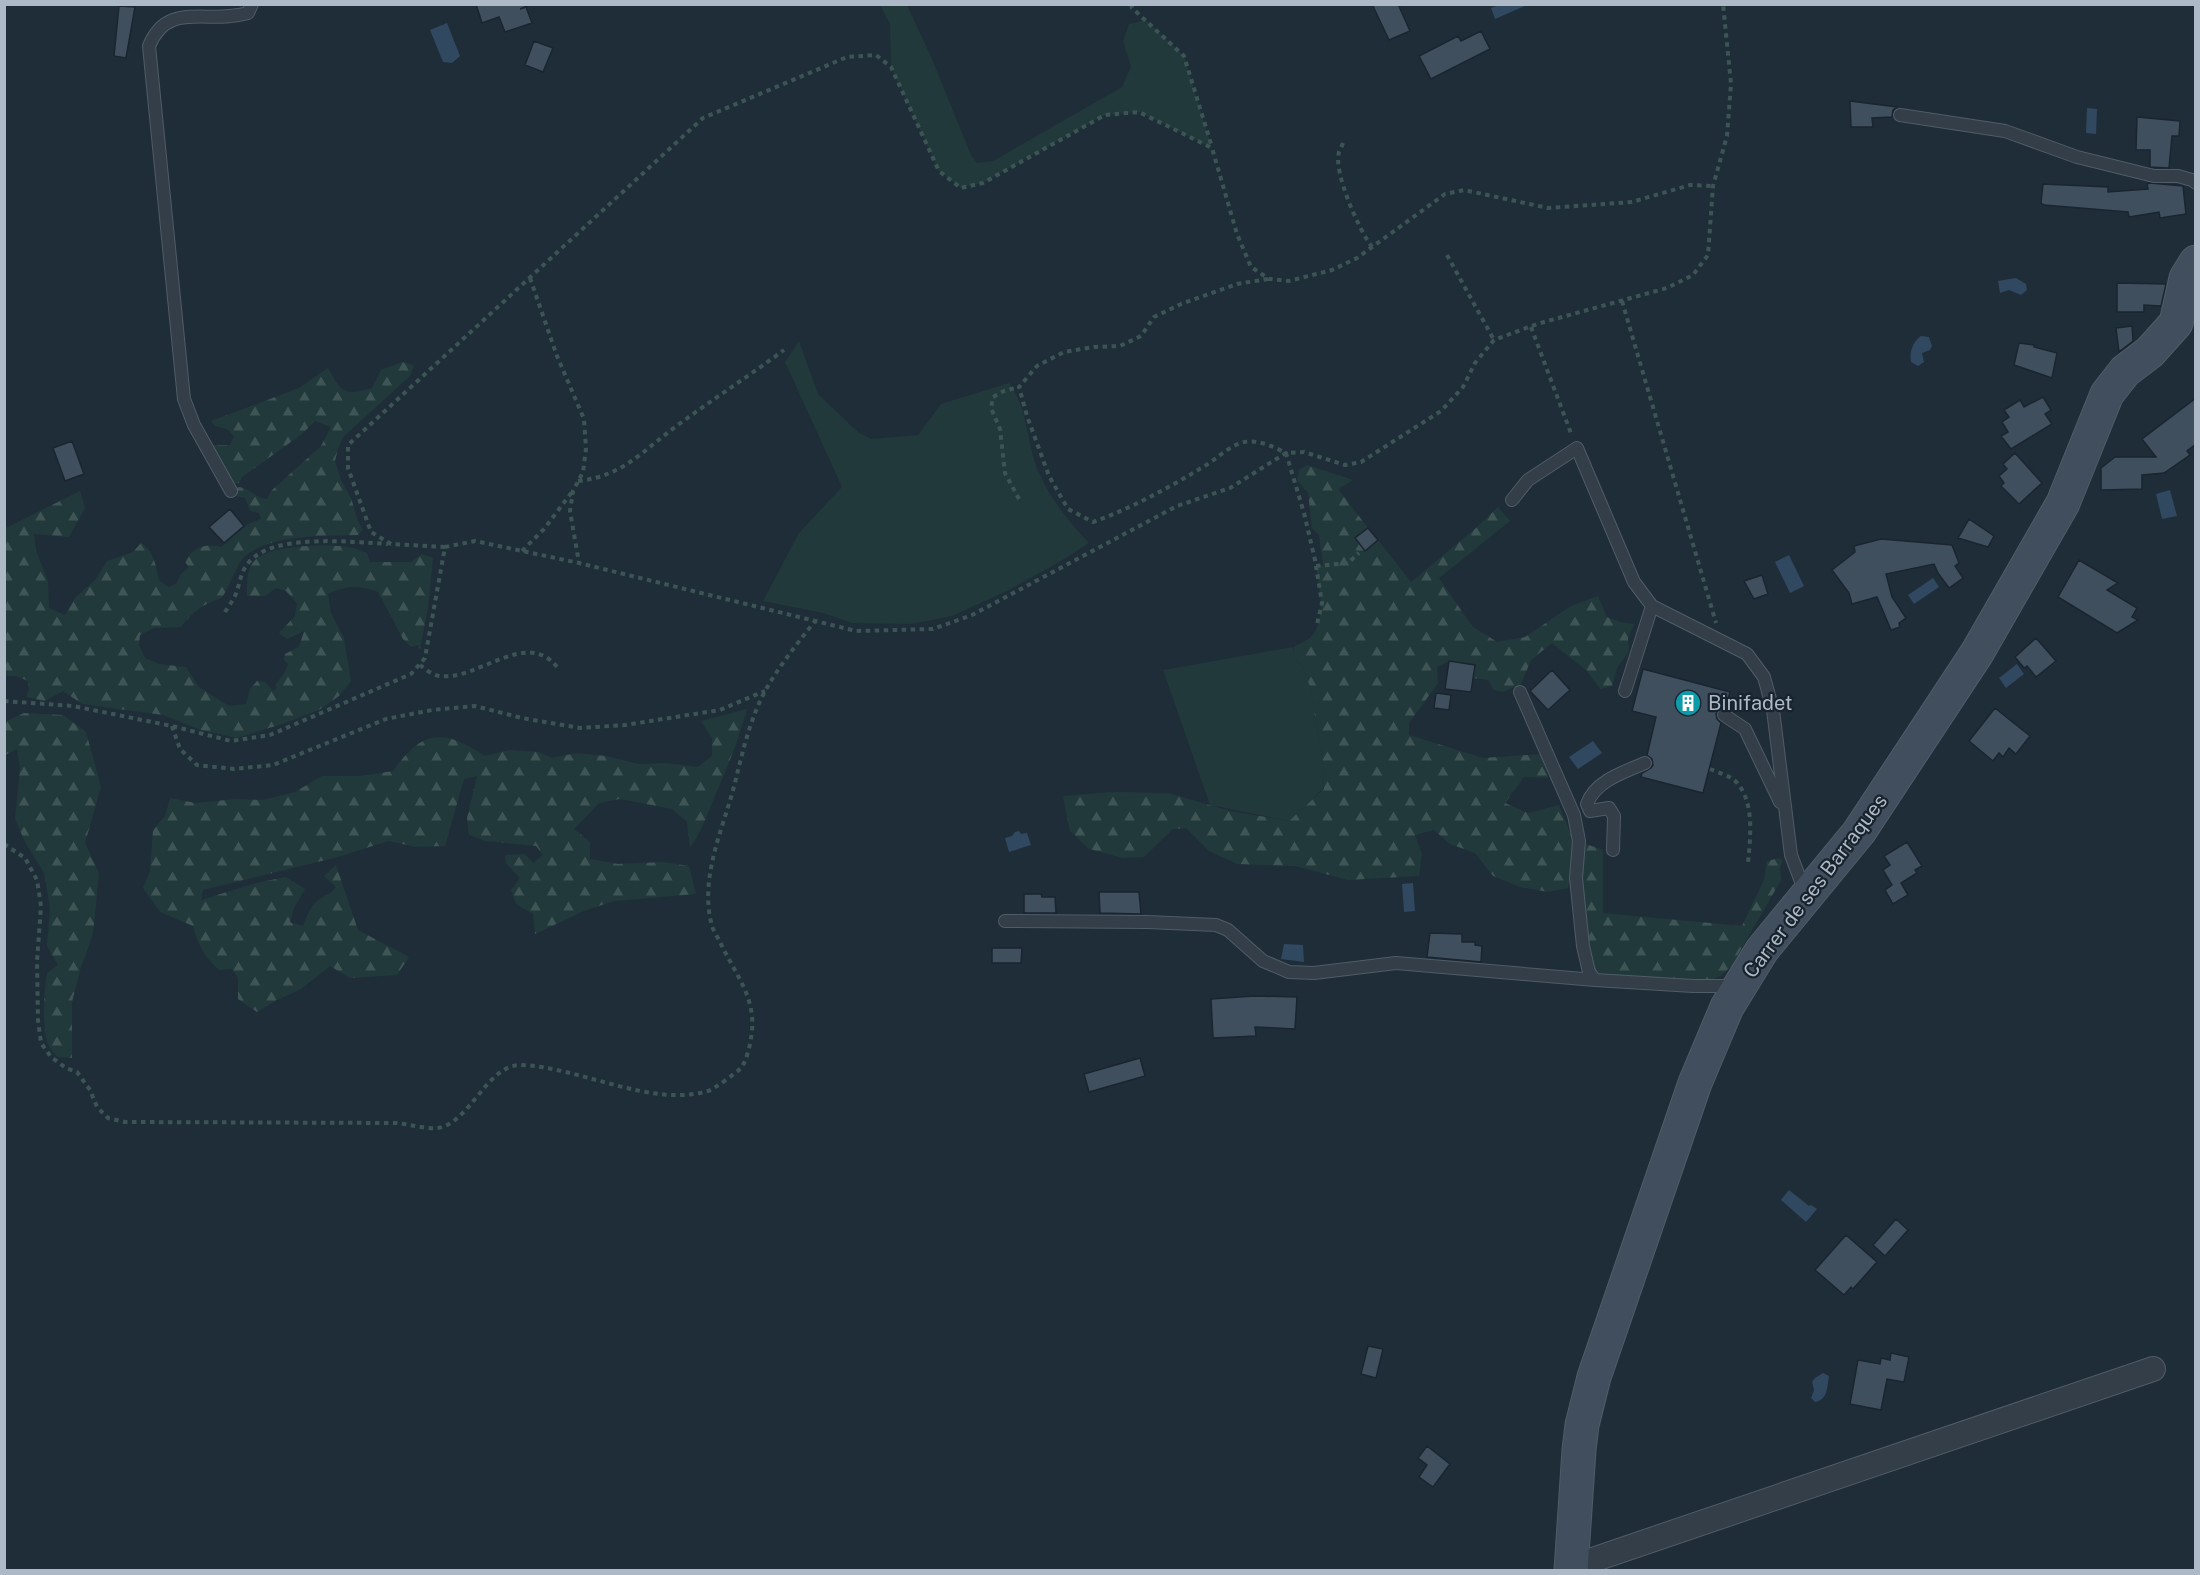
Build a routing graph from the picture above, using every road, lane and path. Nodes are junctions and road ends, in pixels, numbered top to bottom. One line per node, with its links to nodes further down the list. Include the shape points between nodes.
1 (252, 4): 22 (lane, via 248,12 237,16 186,8 171,11 155,26 149,46 184,399)
2 (1131, 4): 6 (path, via 1184,56)
3 (1723, 4): 8 (path, via 1731,84 1727,136)
4 (1900, 115): 7 (lane, via 2005,131 2077,157)
5 (1343, 143): 9 (path, via 1338,153 1339,168 1360,228)
6 (1212, 148): 12 (path, via 1139,112 1104,115 983,183 961,188 939,171 891,67 876,55 846,57 703,118); 13 (path, via 1237,234 1251,267)
7 (2196, 183)
8 (1713, 186): 9 (path, via 1690,185 1632,202 1548,208 1464,190 1445,194); 14 (path, via 1708,255 1693,275 1667,288)
9 (1372, 247): 13 (path, via 1332,270 1289,281)
10 (1447, 255): 16 (path)
11 (2196, 262): 51 (main road, Carrer de ses Barraques, via 2186,278 2176,323 2150,352 2125,371 2107,394 2063,503 1977,654 1859,832)
12 (530, 278): 21 (path, via 584,419 586,449); 26 (path, via 348,445 348,468 371,532)
13 (1269, 279): 18 (path, via 1237,284 1180,304 1154,317 1141,336 1120,346 1064,352 1037,366)
14 (1622, 301): 15 (path); 36 (path)
15 (1531, 327): 16 (path); 19 (path)
16 (1494, 340): 20 (path, via 1441,411 1361,462 1345,465 1304,452)
17 (784, 350): 21 (path, via 628,464 599,479)
18 (1019, 387): 20 (path, via 1049,477 1068,509 1093,522 1154,495 1239,443 1265,443); 24 (path, via 993,397 991,408 1000,429 1005,474)
19 (1577, 448): 25 (lane, via 1528,480); 32 (lane, via 1634,582)
20 (1286, 453): 31 (path); 34 (path, via 1230,488 1177,506 972,615 933,629 856,631)
21 (578, 482): 23 (path)
22 (231, 491)
23 (573, 491): 28 (path); 30 (path, via 570,511)
24 (1019, 499)
25 (1512, 500)
26 (391, 544): 27 (path); 33 (path, via 310,542 260,552 248,563)
27 (445, 547): 28 (path, via 476,541); 37 (path, via 425,658)
28 (522, 551): 30 (path)
29 (1359, 554): 31 (path, via 1348,563)
30 (579, 563): 34 (path)
31 (1316, 566): 35 (path, via 1322,603)
32 (1652, 606): 36 (lane); 40 (lane)
33 (225, 612)
34 (815, 621): 39 (path)
35 (1317, 624)
36 (1721, 641): 47 (lane, via 1747,654 1764,677 1773,710)
37 (420, 664): 38 (path, via 440,676 453,675 530,651 549,657); 44 (path, via 411,674 270,735 231,741)
38 (557, 667)
39 (766, 690): 44 (path, via 720,710 580,728 475,706 432,710 386,719 273,765 234,769 197,765 180,749); 48 (path, via 748,727 715,849 707,896 711,924 730,965 746,987 753,1012 751,1039 741,1067 710,1091 674,1097 519,1065 500,1072 458,1117 438,1128 396,1123 125,1122 108,1118 77,1072 51,1057 41,1043 37,961 42,906 38,880 25,858)
40 (1625, 691)
41 (1520, 692): 53 (lane, via 1574,815 1579,841 1576,878 1583,946)
42 (4, 701): 44 (path, via 73,706)
43 (1724, 715): 47 (lane, via 1745,729)
44 (172, 726)
45 (1645, 763): 49 (lane, via 1602,784 1587,804 1590,811 1609,808 1614,816)
46 (1710, 769): 50 (path, via 1728,776 1744,796 1750,826)
47 (1786, 814): 51 (lane, via 1791,855)
48 (4, 843)
49 (1613, 850)
50 (1748, 863)
51 (1806, 896): 54 (main road, Carrer de ses Barraques, via 1762,950)
52 (1005, 921): 53 (lane, via 1216,925 1228,930 1263,961 1289,972 1314,973 1396,963)
53 (1595, 980): 54 (lane)
54 (1741, 986): 56 (main road, Carrer de ses Barraques, via 1727,1007 1695,1083 1594,1377 1580,1442)
55 (2153, 1369): 56 (street)
56 (1572, 1569)

